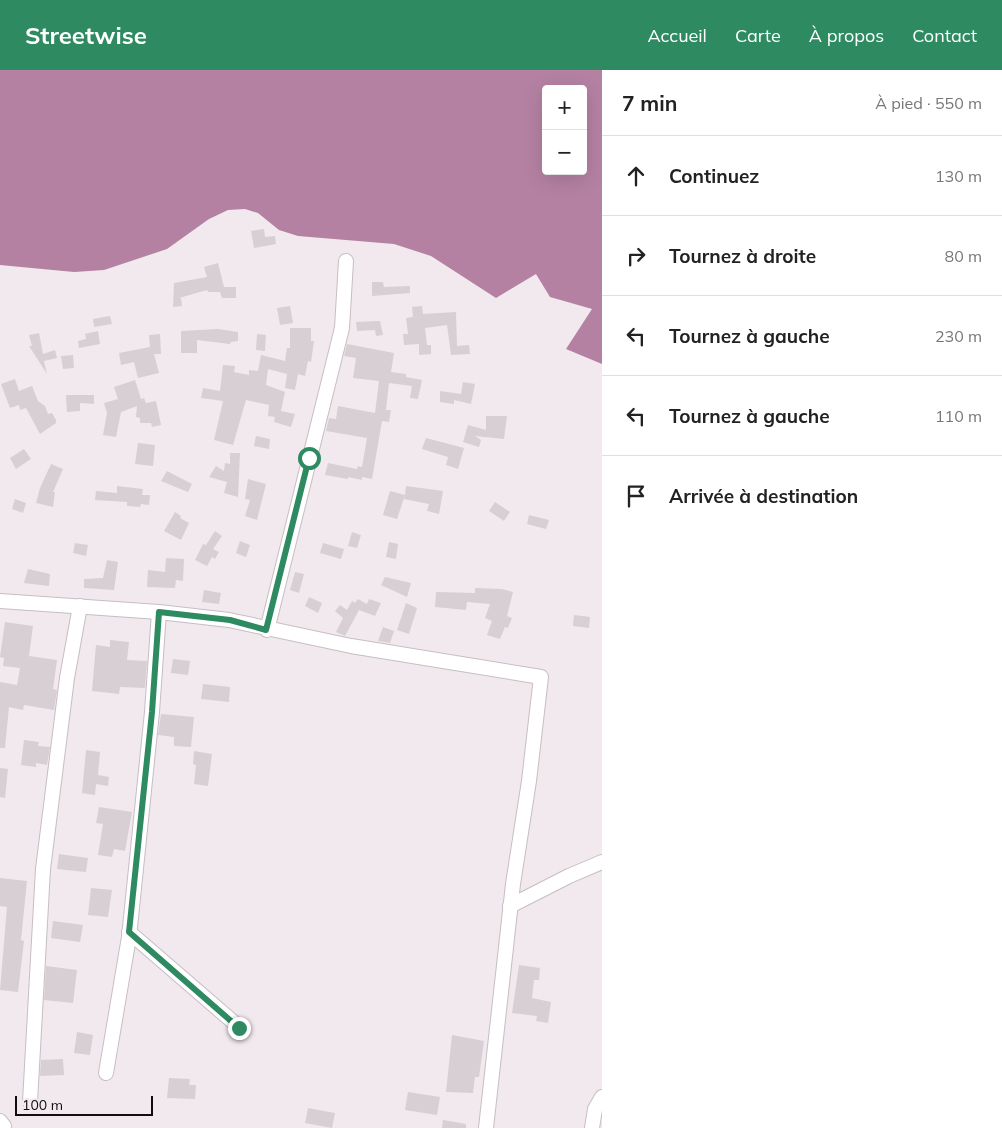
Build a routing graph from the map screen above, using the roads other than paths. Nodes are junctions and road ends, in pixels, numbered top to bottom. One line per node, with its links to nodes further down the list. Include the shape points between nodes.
1 (346, 262): 5 (street, via 342,328)
2 (0, 601): 3 (street)
3 (80, 606): 4 (street); 12 (street, via 66,678 43,869)
4 (159, 612): 5 (street, via 230,620); 8 (street)
5 (266, 630): 7 (street, via 541,677)
6 (602, 862): 7 (street)
7 (510, 906): 13 (street)
8 (129, 932): 9 (street); 10 (street)
9 (239, 1028)
10 (106, 1073)
11 (602, 1097): 14 (street, via 595,1109)
12 (30, 1102)
13 (486, 1128)
14 (592, 1128)

